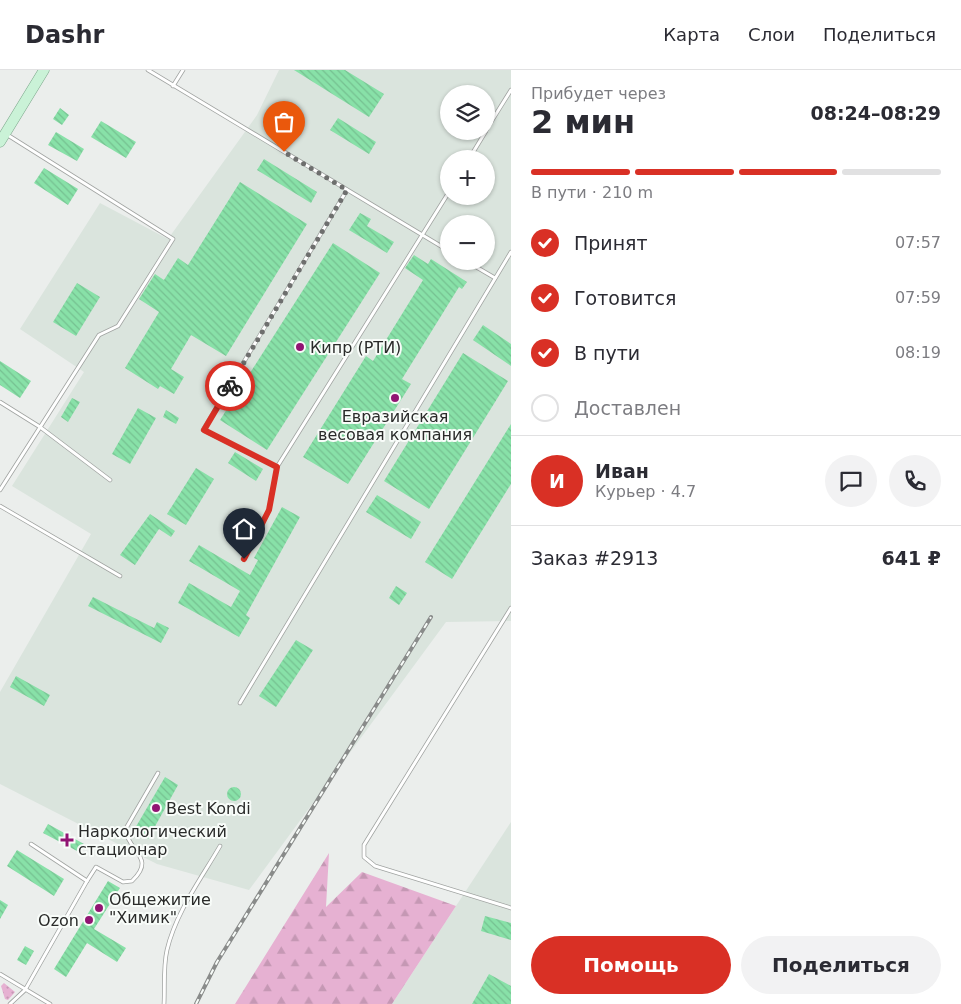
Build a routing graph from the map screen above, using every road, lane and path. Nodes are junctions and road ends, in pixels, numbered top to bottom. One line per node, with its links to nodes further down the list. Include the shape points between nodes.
1 (44, 70): 7 (main road)
2 (148, 70): 4 (lane)
3 (183, 70): 4 (lane)
4 (172, 86): 8 (lane)
5 (511, 90): 6 (lane)
6 (495, 116)
7 (3, 138): 16 (lane, via 173,239 118,326 99,335)
8 (347, 190): 10 (lane); 17 (lane, via 204,430)
9 (441, 205): 10 (lane)
10 (422, 236): 11 (lane); 17 (lane)
11 (440, 246)
12 (511, 252): 14 (lane)
13 (481, 270): 14 (lane)
14 (495, 278): 24 (lane)
15 (0, 402): 16 (lane)
16 (40, 427): 18 (lane); 19 (lane)
17 (277, 467): 21 (lane, via 269,510)
18 (110, 480)
19 (0, 490)
20 (0, 506): 22 (lane)
21 (244, 559)
22 (120, 576)
23 (511, 608): 29 (lane, via 364,845 364,857 375,866)
24 (240, 703)
25 (158, 773): 28 (lane, via 125,830 127,841 141,856 141,873 132,881 123,882 96,867)
26 (31, 844): 28 (lane)
27 (220, 846): 34 (lane, via 182,911 167,950)
28 (87, 881): 31 (lane)
29 (511, 908)
30 (0, 974): 31 (lane)
31 (25, 990): 32 (lane); 33 (lane)
32 (10, 1004)
33 (50, 1004)
34 (164, 1004)

